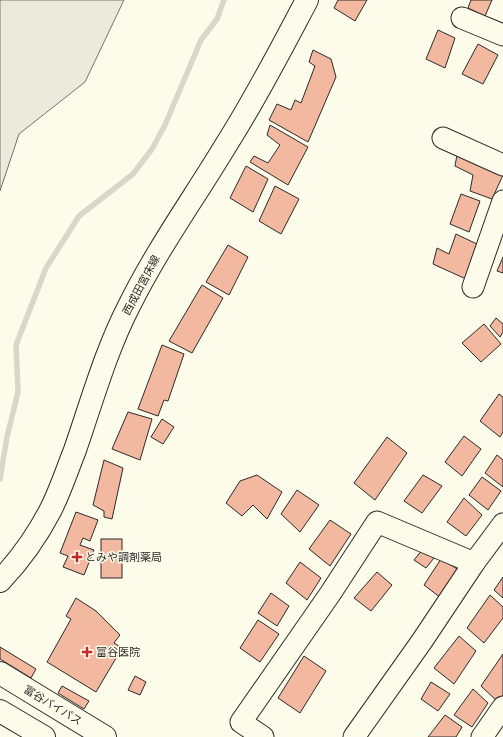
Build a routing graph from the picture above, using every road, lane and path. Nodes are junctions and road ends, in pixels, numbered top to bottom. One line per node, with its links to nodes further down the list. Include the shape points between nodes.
1 (307, 0): 10 (main road, 西成田宮床線, via 264,83 163,244 129,304 50,511 30,544)
2 (462, 18): 3 (street)
3 (503, 35)
4 (443, 138): 5 (street)
5 (503, 165)
6 (503, 201): 7 (street)
7 (473, 287)
8 (503, 524): 9 (street)
9 (474, 563): 16 (street, via 377,522 241,722); 17 (street)
10 (0, 581)
11 (0, 673): 15 (main road, 富谷バイパス)
12 (503, 707): 18 (street)
13 (0, 711): 14 (main road)
14 (44, 737)
15 (105, 737)
16 (263, 737)
17 (354, 737)
18 (482, 737)

